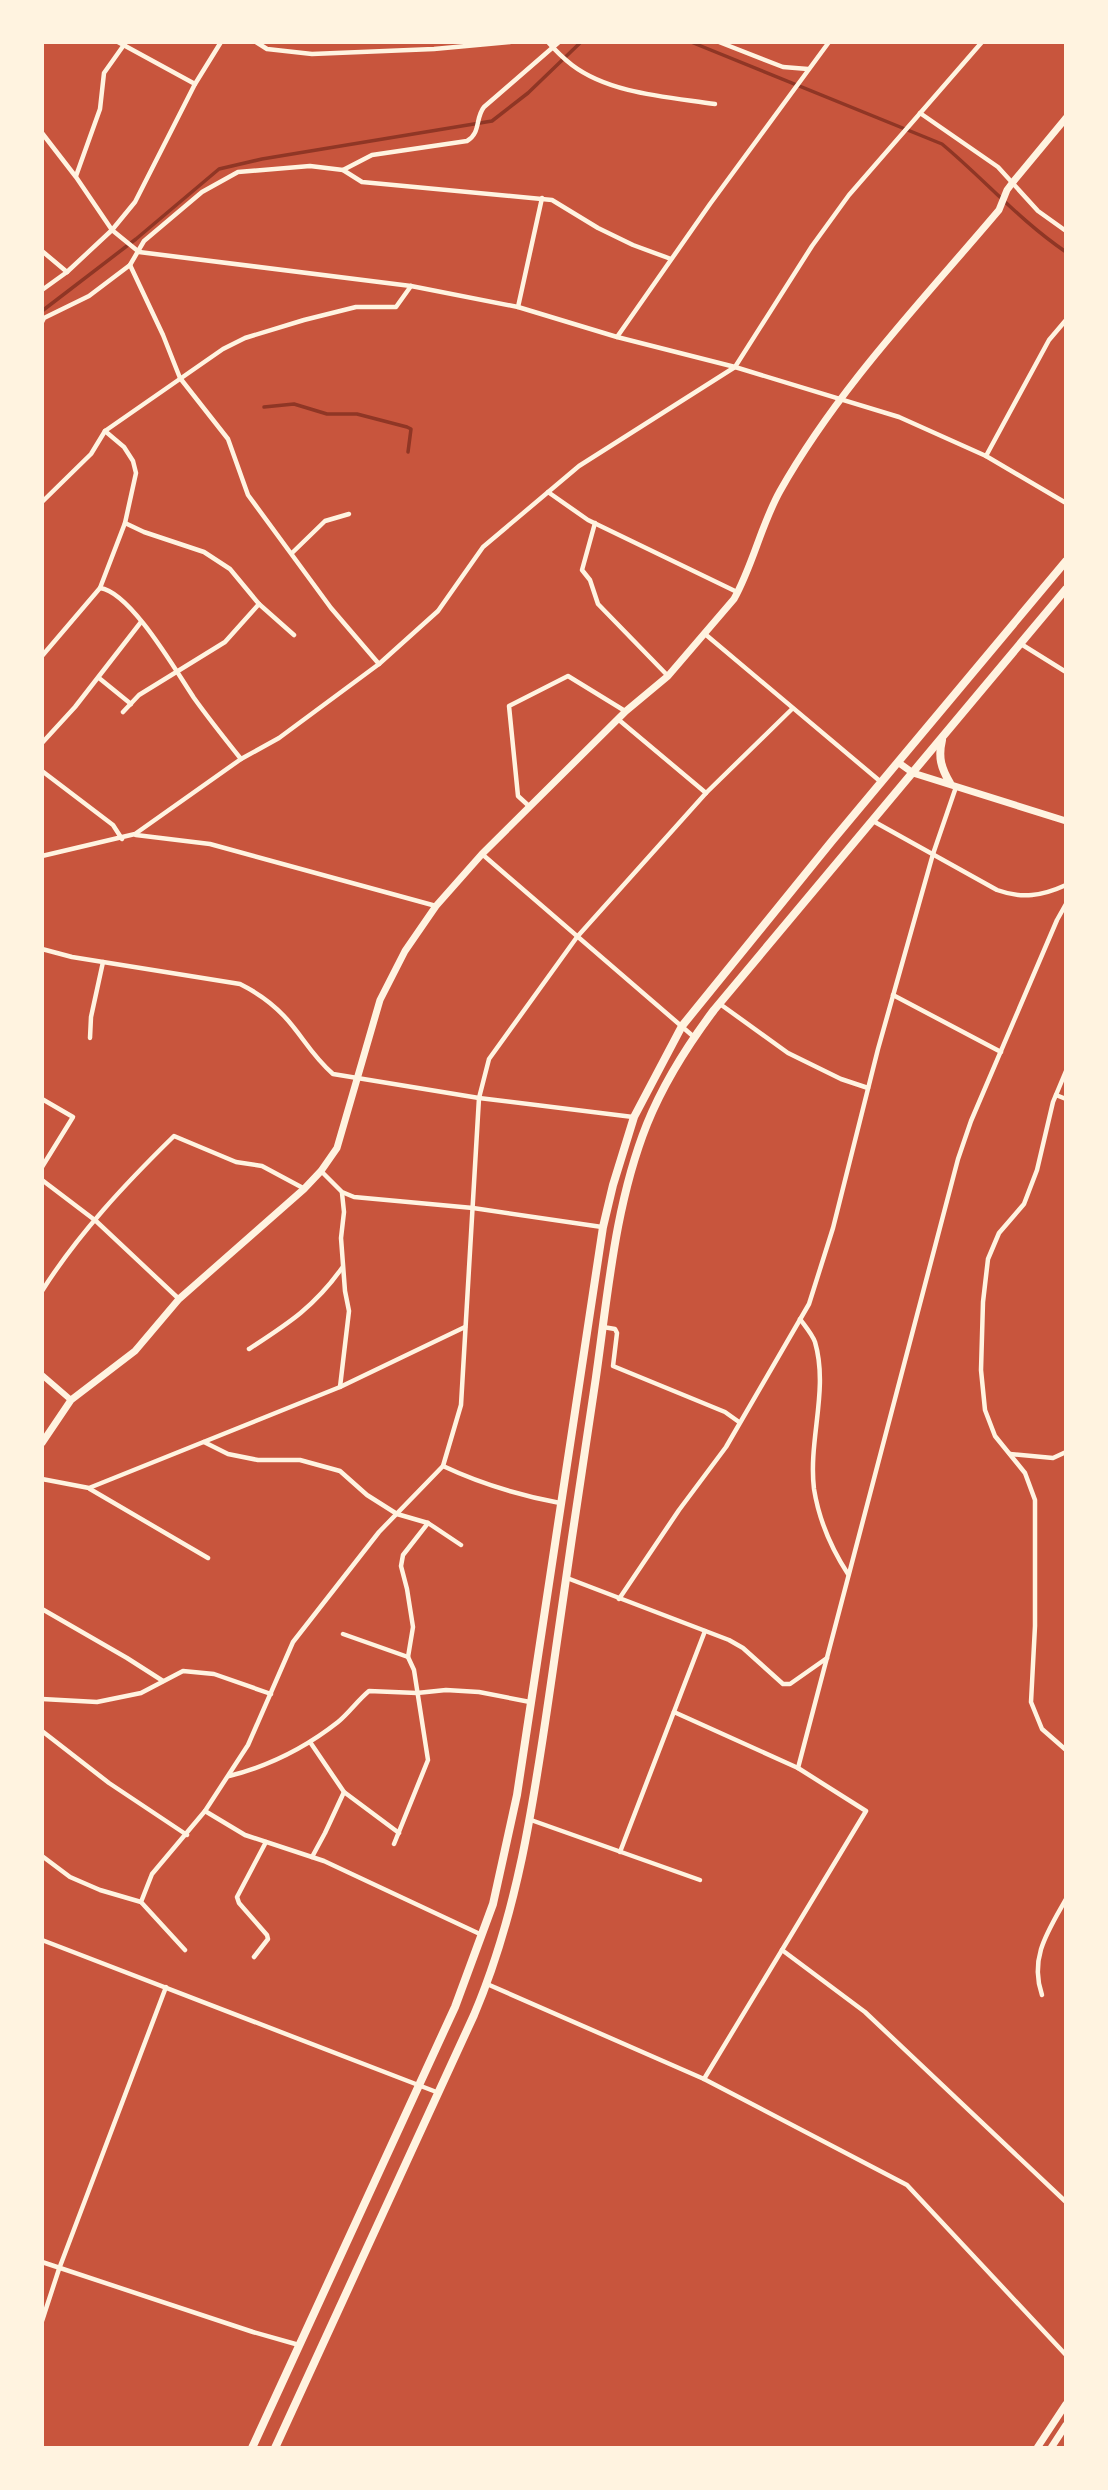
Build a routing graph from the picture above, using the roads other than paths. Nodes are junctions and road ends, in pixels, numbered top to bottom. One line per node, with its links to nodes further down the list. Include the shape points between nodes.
1 (221, 42): 12 (street)
2 (256, 42): 3 (street, via 267,49 312,54)
3 (510, 42)
4 (548, 42): 10 (street)
5 (559, 42): 10 (street)
6 (719, 42): 11 (street, via 783,66)
7 (829, 42): 11 (street)
8 (982, 42): 14 (street)
9 (123, 43): 12 (street); 18 (street, via 104,73 100,109)
10 (553, 47): 13 (street, via 573,66 625,89); 17 (street, via 478,114 476,134 467,141 372,155)
11 (808, 69): 25 (street)
12 (195, 84): 21 (street, via 135,202)
13 (715, 104)
14 (920, 113): 19 (street); 34 (street, via 849,195)
15 (1066, 118): 19 (main road)
16 (42, 134): 18 (street)
17 (343, 170): 20 (street, via 362,182); 24 (street, via 310,166 238,172 202,192)
18 (76, 177): 21 (street)
19 (1013, 182): 22 (street, via 1038,211); 36 (main road, via 999,209)
20 (542, 198): 25 (street, via 564,205 633,246); 30 (street)
21 (112, 230): 24 (street); 27 (street)
22 (1066, 231)
23 (42, 251): 27 (street)
24 (137, 251): 26 (street); 28 (street)
25 (671, 259): 33 (street)
26 (130, 265): 32 (street, via 89,296); 35 (street)
27 (67, 272): 29 (street)
28 (411, 286): 30 (street); 35 (street, via 396,307 356,307 245,338)
29 (42, 290)
30 (518, 307): 33 (street)
31 (1066, 320): 38 (street, via 1049,340)
32 (42, 321)
33 (617, 337): 34 (street)
34 (735, 367): 36 (street); 39 (street, via 579,466)
35 (180, 378): 37 (street); 45 (street, via 228,439 248,495)
36 (840, 398): 38 (street, via 899,417); 49 (main road, via 778,494)
37 (106, 430): 40 (street, via 91,454); 43 (street, via 124,447 136,473)
38 (986, 456): 41 (street)
39 (548, 492): 44 (street); 56 (street, via 483,547 438,611)
40 (42, 502)
41 (1066, 503)
42 (349, 514): 45 (street, via 325,521)
43 (125, 523): 47 (street); 50 (street, via 204,552 230,569)
44 (595, 523): 49 (street); 59 (street, via 582,570 598,604)
45 (292, 553): 56 (street)
46 (1066, 562): 69 (main road)
47 (100, 587): 51 (street); 55 (street)
48 (1066, 589): 54 (main road)
49 (738, 593): 52 (main road)
50 (259, 604): 53 (street); 57 (street, via 225,642)
51 (142, 622): 57 (street); 60 (street)
52 (705, 634): 59 (main road); 62 (street)
53 (294, 635)
54 (1020, 643): 58 (street); 66 (main road)
55 (42, 656)
56 (379, 664): 68 (street, via 279,738)
57 (177, 671): 61 (street); 68 (street)
58 (1066, 671)
59 (668, 676): 63 (main road)
60 (99, 678): 61 (street); 67 (street)
61 (131, 704): 64 (street)
62 (792, 709): 72 (street); 74 (street)
63 (626, 711): 65 (main road); 75 (street, via 568,676 509,706 519,796)
64 (123, 712)
65 (619, 720): 74 (street); 75 (main road)
66 (942, 739): 71 (main road); 73 (main road, via 941,764)
67 (42, 743)
68 (242, 759): 78 (street)
69 (899, 763): 71 (main road); 72 (main road)
70 (42, 771): 79 (street, via 113,825)
71 (913, 773): 73 (main road); 76 (main road)
72 (882, 783): 91 (main road)
73 (953, 785): 77 (main road); 81 (street)
74 (706, 793): 86 (street)
75 (530, 808): 80 (main road)
76 (873, 821): 81 (street); 90 (main road)
77 (1066, 821)
78 (135, 834): 79 (street); 85 (street, via 210,844)
79 (122, 839): 82 (street)
80 (482, 854): 85 (main road); 86 (street)
81 (933, 854): 83 (street, via 1011,895 1048,893); 89 (street)
82 (42, 856)
83 (1066, 885)
84 (1066, 904): 94 (street)
85 (436, 906): 96 (main road, via 405,951 380,1000)
86 (577, 937): 91 (street); 99 (street, via 489,1059)
87 (42, 949): 88 (street)
88 (103, 962): 93 (street, via 90,1017); 96 (street, via 240,984 284,1016 315,1059 333,1074)
89 (893, 995): 94 (street); 97 (street)
90 (719, 1004): 92 (main road); 97 (street, via 788,1053)
91 (682, 1027): 92 (street); 102 (main road)
92 (694, 1037): 116 (main road, via 663,1088 637,1155 618,1230)
93 (90, 1038)
94 (1001, 1052): 134 (street, via 958,1159)
95 (1066, 1071): 98 (street)
96 (359, 1078): 99 (street); 104 (main road, via 337,1148)
97 (868, 1088): 114 (street, via 817,1284)
98 (1056, 1095): 101 (street); 125 (street, via 1024,1204 999,1233 988,1259 981,1370 985,1410 995,1436)
99 (479, 1098): 102 (street); 108 (street)
100 (42, 1099): 103 (street, via 73,1117)
101 (1066, 1099)
102 (635, 1117): 110 (main road)
103 (42, 1167)
104 (321, 1171): 106 (main road); 107 (street)
105 (42, 1180): 109 (street)
106 (304, 1189): 109 (street, via 262,1167 236,1162 174,1136); 113 (main road)
107 (342, 1192): 108 (street); 111 (street)
108 (473, 1208): 110 (street); 115 (street)
109 (96, 1221): 112 (street); 113 (street)
110 (603, 1227): 129 (main road)
111 (343, 1268): 117 (street, via 323,1294 292,1321); 119 (street, via 349,1311)
112 (42, 1291)
113 (179, 1299): 120 (main road, via 135,1351)
114 (800, 1319): 121 (street); 134 (street, via 814,1340 818,1371 814,1488 822,1523)
115 (465, 1326): 119 (street); 126 (street, via 461,1405)
116 (603, 1327): 121 (street, via 617,1333 613,1366 725,1412); 135 (main road)
117 (249, 1349)
118 (42, 1375): 120 (street)
119 (340, 1387): 122 (street)
120 (71, 1401): 123 (main road)
121 (740, 1423): 136 (street)
122 (204, 1442): 128 (street); 130 (street, via 228,1454 300,1460 340,1471)
123 (42, 1443)
124 (1066, 1452): 125 (street, via 1053,1458)
125 (1010, 1454): 150 (street, via 1025,1473 1035,1500 1031,1702 1042,1729)
126 (443, 1466): 129 (street, via 513,1494); 130 (street)
127 (42, 1479): 128 (street)
128 (89, 1488): 133 (street)
129 (560, 1503): 146 (main road)
130 (397, 1514): 131 (street); 144 (street, via 293,1642)
131 (428, 1523): 132 (street); 140 (street, via 403,1555 401,1566 412,1627)
132 (461, 1545)
133 (208, 1558)
134 (849, 1575): 141 (street)
135 (566, 1577): 136 (street); 155 (main road)
136 (619, 1599): 138 (street)
137 (42, 1609): 142 (street)
138 (705, 1631): 141 (street, via 743,1648 783,1684 790,1684); 147 (street)
139 (344, 1634): 140 (street)
140 (408, 1657): 143 (street)
141 (827, 1657): 151 (street)
142 (163, 1681): 144 (street, via 183,1671 214,1674); 145 (street, via 141,1693 97,1702)
143 (416, 1693): 146 (street, via 479,1692); 149 (street, via 369,1691); 156 (street, via 428,1760)
144 (271, 1694): 152 (street)
145 (42, 1699)
146 (530, 1702): 166 (main road, via 505,1854)
147 (674, 1713): 151 (street); 160 (street)
148 (42, 1731): 157 (street)
149 (310, 1742): 152 (street, via 281,1759); 153 (street)
150 (1066, 1750)
151 (798, 1768): 169 (street, via 866,1811)
152 (228, 1777): 154 (street)
153 (344, 1792): 156 (street); 162 (street)
154 (205, 1811): 157 (street); 158 (street, via 245,1835)
155 (531, 1820): 160 (street); 171 (main road, via 511,1911)
156 (399, 1833): 159 (street)
157 (187, 1835): 165 (street, via 152,1874)
158 (267, 1842): 162 (street); 170 (street, via 237,1897 267,1935)
159 (394, 1844)
160 (620, 1852): 163 (street)
161 (42, 1856): 165 (street, via 70,1877)
162 (312, 1857): 166 (street)
163 (700, 1880)
164 (1066, 1899): 173 (street, via 1039,1952 1037,1980)
165 (141, 1902): 168 (street)
166 (482, 1935): 175 (main road, via 468,1978)
167 (42, 1940): 172 (street)
168 (185, 1950)
169 (782, 1950): 174 (street); 177 (street, via 865,2012)
170 (254, 1957)
171 (487, 1984): 174 (street); 176 (main road)
172 (166, 1987): 175 (street); 181 (street)
173 (1042, 1995)
174 (704, 2078): 184 (street, via 907,2185)
175 (419, 2086): 176 (street); 178 (main road)
176 (439, 2093): 179 (main road)
177 (1066, 2202)
178 (348, 2243): 179 (main road); 183 (main road)
179 (366, 2250): 188 (main road)
180 (42, 2262): 181 (street)
181 (59, 2269): 182 (street); 183 (street)
182 (42, 2322)
183 (300, 2345): 187 (main road)
184 (1066, 2355)
185 (1066, 2404): 189 (main road)
186 (1066, 2425): 190 (main road)
187 (251, 2448)
188 (275, 2448)
189 (1037, 2448)
190 (1051, 2448)

